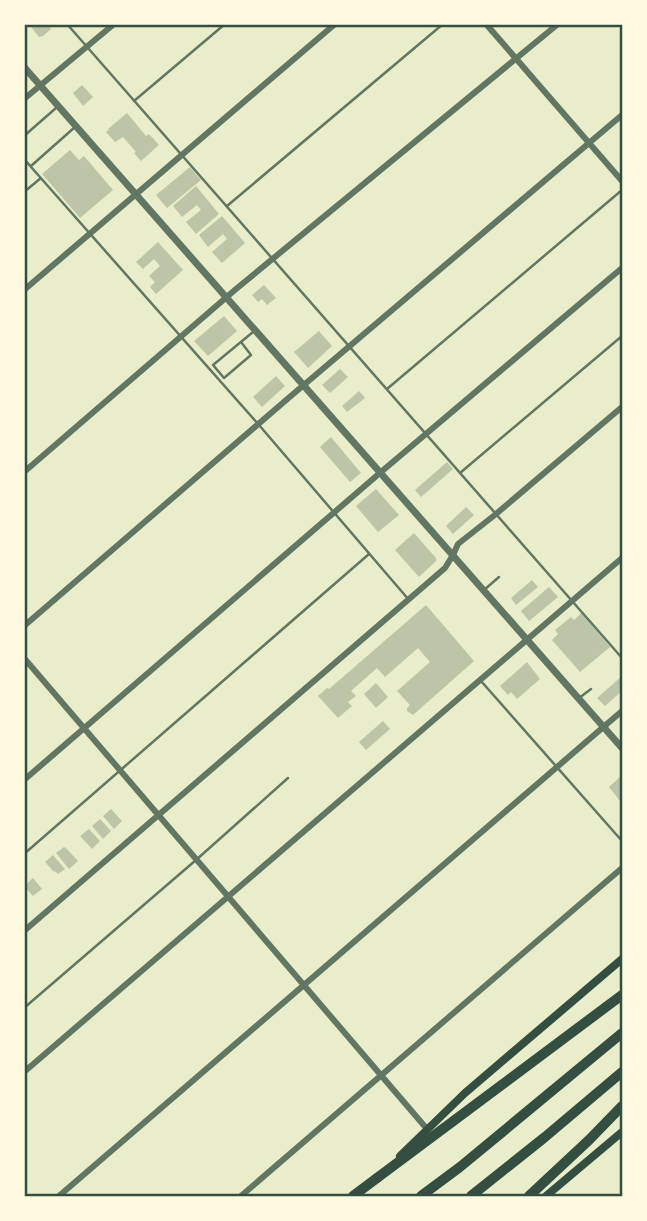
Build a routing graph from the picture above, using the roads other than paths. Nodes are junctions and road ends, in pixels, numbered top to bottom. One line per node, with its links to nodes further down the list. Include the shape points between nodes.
1 (67, 24): 8 (lane)
2 (114, 24): 8 (street)
3 (225, 24): 13 (lane)
4 (335, 24): 19 (street)
5 (443, 24): 27 (lane)
6 (486, 24): 9 (street)
7 (558, 24): 9 (street)
8 (87, 48): 11 (street); 13 (lane)
9 (517, 60): 18 (street); 29 (street)
10 (24, 67): 11 (street)
11 (41, 85): 12 (street); 14 (street)
12 (24, 99)
13 (134, 101): 19 (lane)
14 (59, 105): 16 (street); 17 (lane)
15 (622, 115): 18 (street)
16 (77, 125): 21 (lane); 26 (street)
17 (24, 136)
18 (590, 143): 23 (street); 37 (street)
19 (182, 155): 26 (street); 27 (lane)
20 (24, 159): 21 (lane)
21 (31, 166): 22 (lane)
22 (41, 178): 25 (lane); 28 (lane)
23 (622, 181)
24 (622, 190): 39 (lane)
25 (24, 192)
26 (136, 193): 28 (street); 32 (street)
27 (227, 206): 29 (lane)
28 (90, 234): 31 (street); 35 (lane)
29 (273, 258): 32 (street); 37 (lane)
30 (622, 268): 42 (street)
31 (24, 290)
32 (227, 297): 33 (street); 35 (street)
33 (255, 329): 36 (lane); 38 (street)
34 (622, 335): 45 (lane)
35 (181, 337): 41 (lane); 43 (street)
36 (241, 342): 36 (lane, via 214,365 224,378 251,355)
37 (350, 347): 38 (street); 39 (lane)
38 (304, 386): 41 (street); 44 (street)
39 (387, 390): 42 (lane)
40 (622, 407): 47 (street)
41 (259, 425): 46 (lane); 55 (street)
42 (426, 435): 44 (street); 45 (lane)
43 (24, 472)
44 (381, 472): 46 (street); 49 (street)
45 (460, 473): 47 (lane)
46 (334, 513): 48 (lane); 65 (street)
47 (496, 514): 49 (street, via 458,544); 54 (lane)
48 (369, 554): 53 (lane); 68 (lane)
49 (453, 555): 52 (street); 53 (street)
50 (622, 558): 54 (street)
51 (499, 577): 52 (lane)
52 (484, 590): 56 (street)
53 (409, 600): 71 (street)
54 (573, 600): 56 (street); 57 (lane)
55 (24, 626)
56 (527, 639): 60 (street); 62 (street)
57 (622, 657): 59 (lane)
58 (24, 658): 65 (street)
59 (619, 665)
60 (480, 680): 67 (lane); 76 (street)
61 (591, 689): 62 (lane)
62 (579, 698): 64 (street)
63 (622, 711): 64 (street)
64 (604, 727): 66 (street); 67 (street)
65 (84, 729): 68 (street); 70 (street)
66 (622, 748)
67 (558, 767): 72 (lane); 79 (street)
68 (120, 771): 71 (street); 73 (lane)
69 (288, 778): 74 (lane)
70 (24, 780)
71 (159, 816): 74 (street); 77 (street)
72 (622, 841)
73 (24, 854)
74 (196, 860): 76 (street); 81 (lane)
75 (622, 869): 85 (street)
76 (228, 896): 79 (street); 83 (street)
77 (24, 931)
78 (622, 959): 87 (main road)
79 (304, 985): 85 (street); 90 (street)
80 (622, 995): 89 (highway)
81 (24, 1008)
82 (622, 1032): 93 (highway)
83 (24, 1072)
84 (622, 1072): 94 (highway)
85 (381, 1075): 87 (street); 91 (street)
86 (622, 1106): 95 (highway)
87 (427, 1129): 89 (main road)
88 (622, 1132): 96 (main road)
89 (377, 1178): 92 (main road)
90 (59, 1196)
91 (241, 1196)
92 (353, 1196)
93 (421, 1196)
94 (471, 1196)
95 (529, 1196)
96 (546, 1196)

